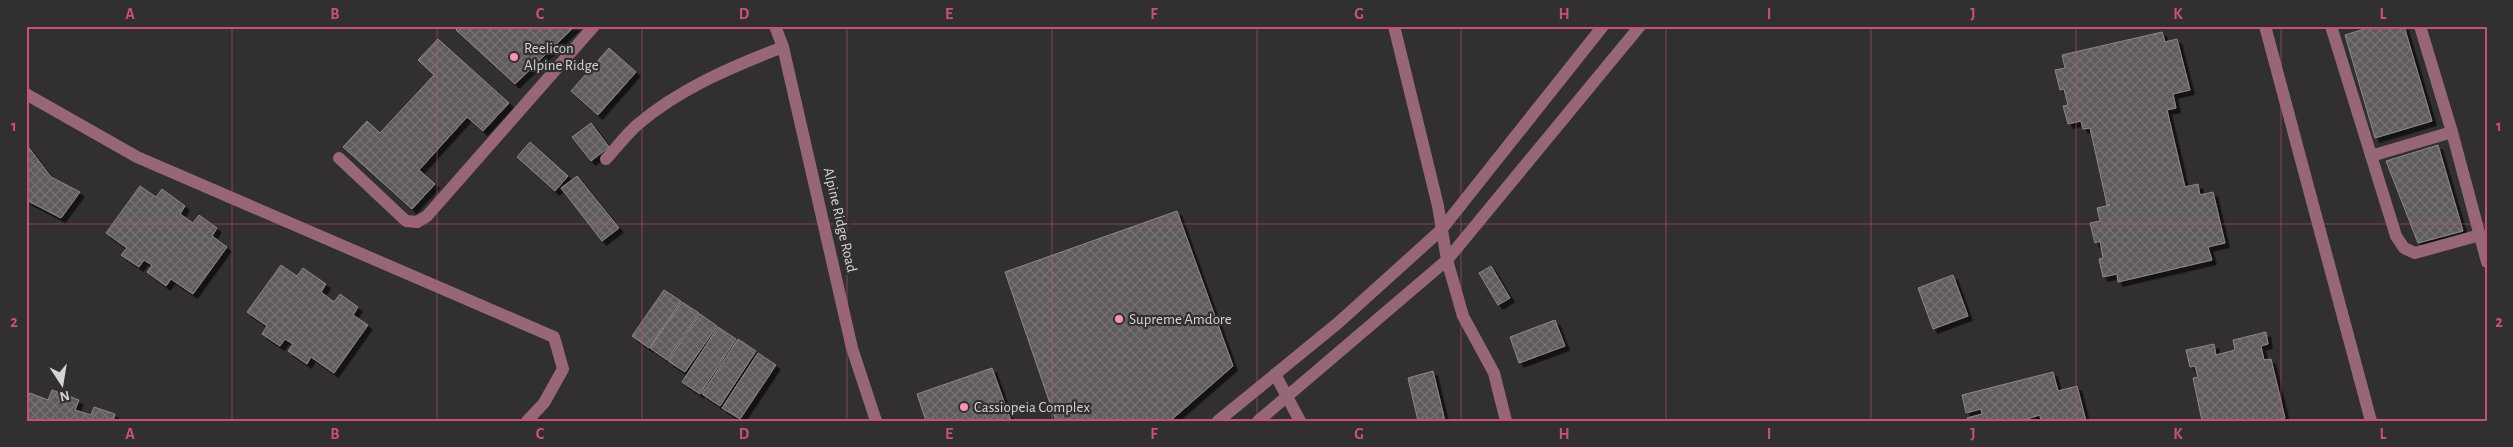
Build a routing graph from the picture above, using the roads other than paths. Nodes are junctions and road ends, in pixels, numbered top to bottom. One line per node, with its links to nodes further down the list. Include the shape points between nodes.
1 (594, 26): 13 (street, via 427,216 417,222 406,221)
2 (776, 26): 9 (street, Alpine Ridge Road)
3 (1394, 26): 15 (street)
4 (1603, 26): 15 (street)
5 (1640, 26): 17 (street)
6 (2265, 26): 27 (street)
7 (2331, 26): 12 (street)
8 (2420, 26): 11 (street)
9 (783, 47): 14 (street, via 731,67 676,97 637,126); 22 (street, Alpine Ridge Road, via 852,348)
10 (26, 94): 21 (street, via 137,157 554,337 563,368 544,403)
11 (2452, 132): 12 (street); 16 (street)
12 (2371, 156): 16 (street, via 2396,236 2404,248 2415,253)
13 (339, 158)
14 (606, 159)
15 (1441, 230): 17 (street); 19 (street, via 1338,323)
16 (2480, 235): 18 (street)
17 (1447, 260): 20 (street); 26 (street, via 1463,316 1494,373)
18 (2487, 262)
19 (1275, 374): 20 (street); 23 (street)
20 (1288, 396): 24 (street); 25 (street)
21 (527, 421)
22 (876, 421)
23 (1218, 421)
24 (1258, 421)
25 (1300, 421)
26 (1506, 421)
27 (2371, 421)

